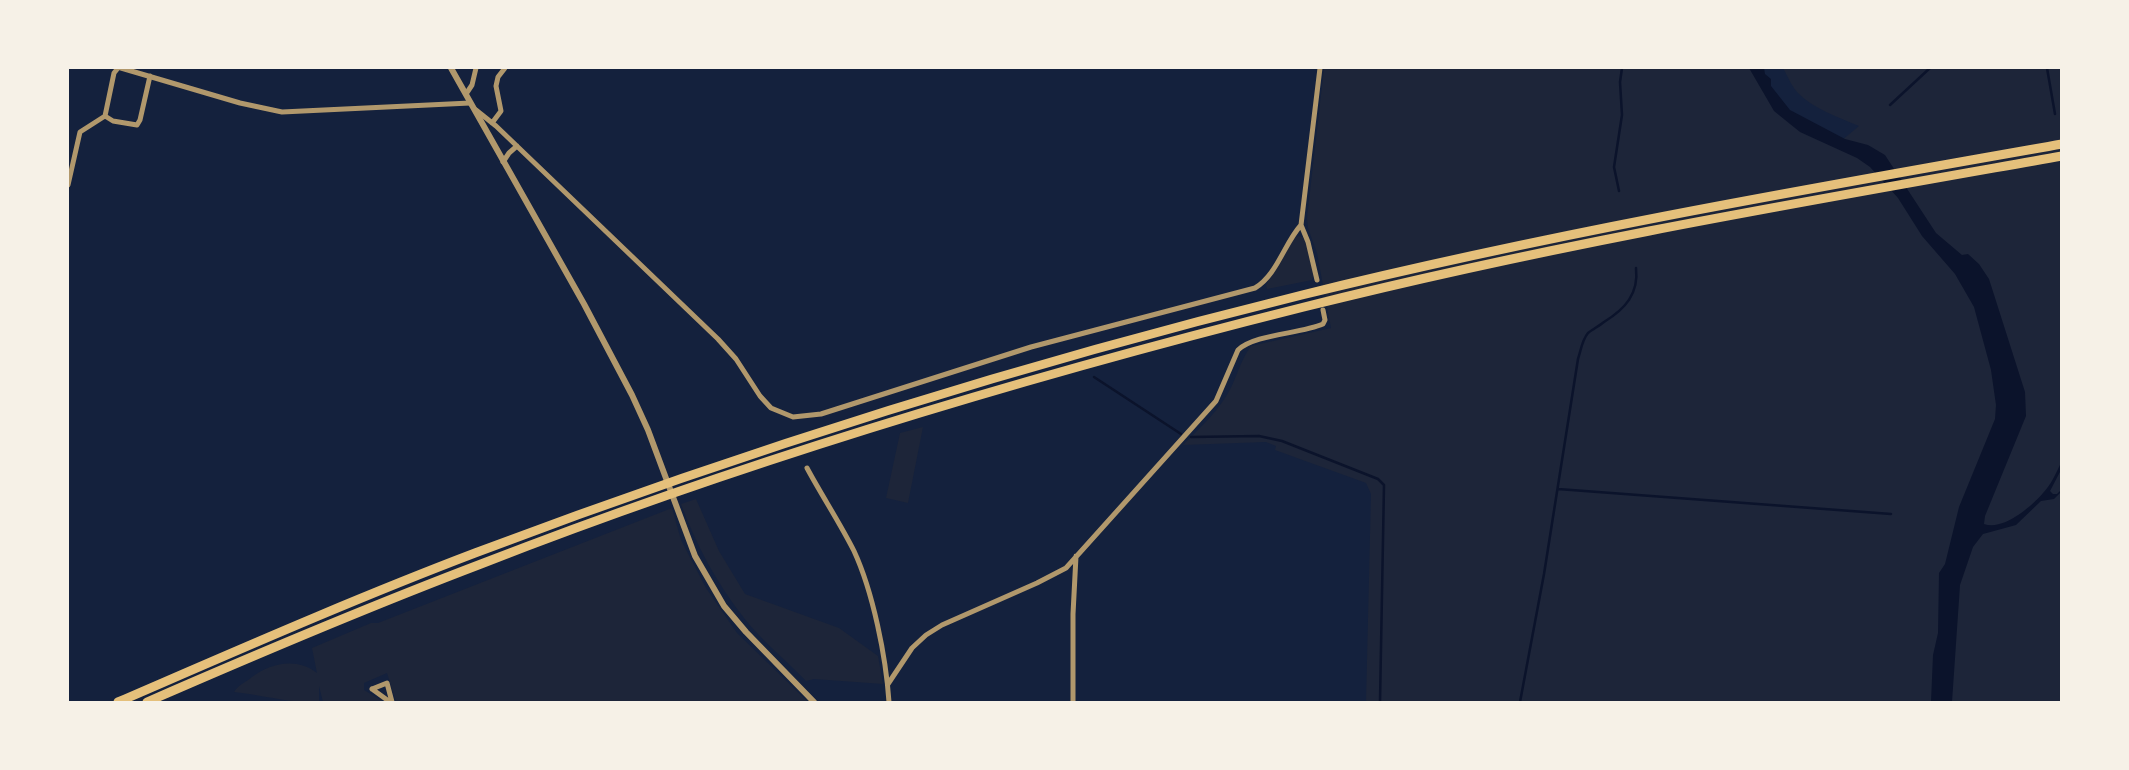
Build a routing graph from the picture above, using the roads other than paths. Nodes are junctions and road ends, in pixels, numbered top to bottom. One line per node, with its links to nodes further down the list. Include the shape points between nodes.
1 (120, 68): 6 (street); 9 (street, via 114,73)
2 (451, 68): 7 (street)
3 (476, 68): 7 (street)
4 (505, 68): 10 (street, via 496,86 501,111)
5 (1320, 68): 16 (street)
6 (150, 76): 8 (street, via 282,112); 9 (street, via 137,125 113,121)
7 (466, 94): 8 (street)
8 (472, 106): 10 (street); 14 (street)
9 (105, 116): 15 (street, via 80,132)
10 (492, 123): 12 (street)
11 (2062, 144): 22 (highway, via 1508,248 1301,295 1095,350 885,412 657,487 472,554 274,634)
12 (517, 146): 14 (street); 16 (street, via 718,339 772,408 793,417 821,414 1031,347 1255,288 1264,282)
13 (2062, 156): 23 (highway, via 1680,225 1511,260 1307,306 1104,359 880,426 658,499 483,563 280,644)
14 (503, 162): 24 (street, via 628,387 648,430 695,556 724,606)
15 (68, 185)
16 (1301, 225): 17 (street)
17 (1317, 280)
18 (1323, 310): 20 (street, via 1323,324 1243,345 1216,401)
19 (807, 468): 21 (street, via 854,552 876,618)
20 (1076, 555): 21 (street, via 1066,568 1056,574 942,625 912,648); 26 (street)
21 (888, 684): 25 (street)
22 (118, 702)
23 (147, 702)
24 (814, 702)
25 (889, 702)
26 (1072, 702)

